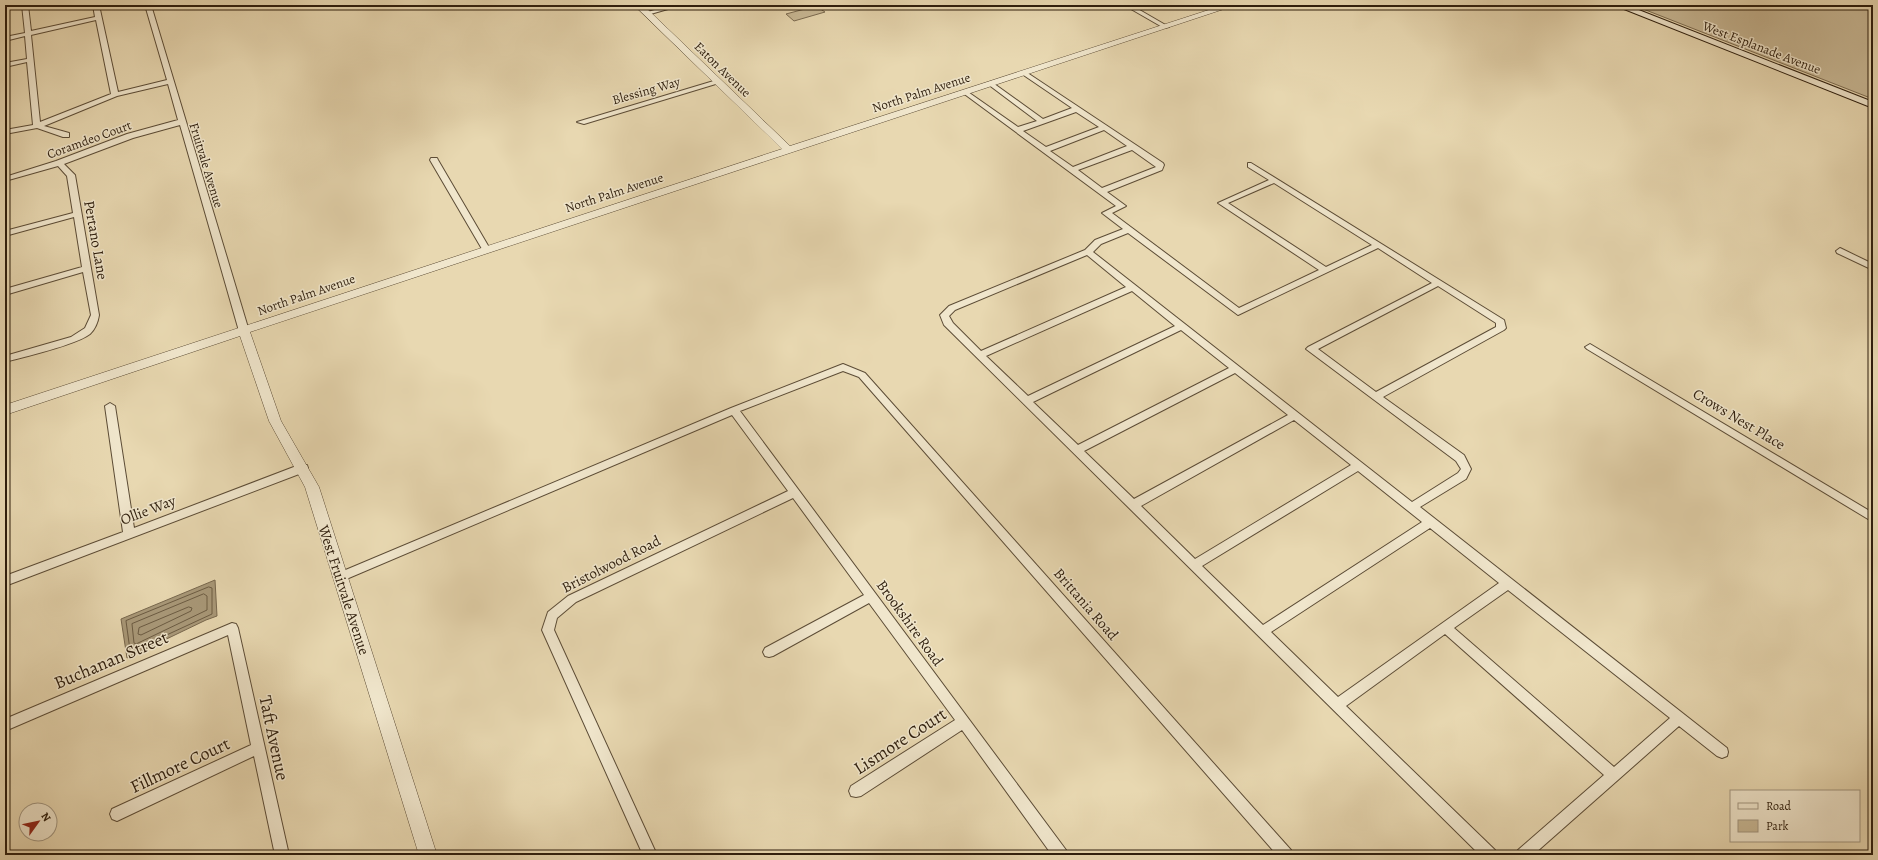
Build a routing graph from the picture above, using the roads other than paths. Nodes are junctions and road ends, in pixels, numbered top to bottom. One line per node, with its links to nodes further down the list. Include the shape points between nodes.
1 (25, 5): 12 (street)
2 (96, 5): 10 (street)
3 (148, 5): 17 (street, Fruitvale Avenue)
4 (638, 5): 9 (street, Eaton Avenue)
5 (679, 5): 9 (street)
6 (1127, 5): 11 (street)
7 (1232, 5): 11 (street, North Palm Avenue)
8 (1618, 5): 22 (main road, West Esplanade Avenue)
9 (647, 13): 18 (street, Eaton Avenue)
10 (99, 18): 12 (street); 21 (street)
11 (1166, 27): 16 (street, North Palm Avenue)
12 (28, 34): 13 (street); 14 (street)
13 (5, 39)
14 (30, 60): 15 (street); 27 (street)
15 (5, 65)
16 (1024, 73): 19 (street, North Palm Avenue); 23 (street)
17 (170, 81): 21 (street); 24 (street, Fruitvale Avenue)
18 (717, 82): 25 (street, Blessing Way); 34 (street, Eaton Avenue)
19 (991, 84): 20 (street, North Palm Avenue); 26 (street)
20 (966, 93): 29 (street); 34 (street, North Palm Avenue)
21 (115, 95): 27 (street)
22 (1873, 105)
23 (1077, 109): 26 (street); 28 (street)
24 (181, 122): 36 (street, Coramdeo Court, via 130,136); 56 (street, Fruitvale Avenue)
25 (581, 122)
26 (1043, 122): 29 (street)
27 (37, 126): 30 (street); 31 (street)
28 (1104, 128): 32 (street); 33 (street)
29 (1018, 130): 33 (street)
30 (5, 132)
31 (66, 135)
32 (1132, 147): 38 (street); 41 (street, via 1160,165 1159,168)
33 (1045, 150): 38 (street)
34 (789, 151): 46 (street, North Palm Avenue)
35 (434, 160): 46 (street)
36 (59, 163): 39 (street, Coramdeo Court); 42 (street, Pertano Lane, via 71,175)
37 (1251, 165): 40 (street)
38 (1072, 170): 41 (street)
39 (5, 179)
40 (1274, 180): 45 (street); 51 (street, via 1222,203)
41 (1102, 191): 43 (street, via 1122,206 1106,213)
42 (78, 214): 44 (street); 50 (street, Pertano Lane)
43 (1128, 230): 48 (street, via 1098,242); 51 (street, via 1238,312)
44 (5, 234)
45 (1378, 245): 51 (street); 52 (street)
46 (486, 249): 56 (street, North Palm Avenue)
47 (1840, 251): 49 (street)
48 (1088, 252): 53 (street); 58 (street, via 952,308 944,315 949,325)
49 (1873, 267)
50 (87, 268): 54 (street); 59 (street, Pertano Lane, via 95,315 92,327 74,339)
51 (1325, 270)
52 (1438, 283): 61 (street, via 1312,349); 61 (street, via 1501,322 1501,328)
53 (1133, 287): 55 (street); 58 (street)
54 (5, 292)
55 (1182, 326): 60 (street); 62 (street)
56 (244, 331): 64 (street, North Palm Avenue); 69 (street, West Fruitvale Avenue, via 275,421)
57 (1590, 347): 73 (street, Crows Nest Place)
58 (980, 356): 62 (street)
59 (5, 360)
60 (1236, 369): 66 (street); 67 (street)
61 (1376, 397): 72 (street, via 1460,458 1466,469 1462,476)
62 (1026, 401): 67 (street)
63 (110, 406): 75 (street)
64 (5, 410)
65 (734, 410): 70 (street, Brookshire Road); 77 (street); 98 (street, Brittania Road, via 843,367 862,375)
66 (1295, 415): 68 (street); 71 (street)
67 (1076, 450): 71 (street)
68 (1359, 465): 72 (street); 76 (street)
69 (303, 468): 75 (street, Ollie Way); 77 (street, West Fruitvale Avenue, via 312,487)
70 (794, 493): 80 (street, Brookshire Road); 96 (street, Bristolwood Road, via 572,600 552,615 548,630)
71 (1133, 505): 76 (street)
72 (1412, 507): 74 (street)
73 (1873, 518)
74 (1430, 522): 79 (street); 83 (street)
75 (129, 534): 78 (street, Ollie Way)
76 (1194, 565): 83 (street)
77 (340, 577): 95 (street, West Fruitvale Avenue)
78 (5, 581)
79 (1508, 583): 82 (street); 86 (street)
80 (872, 597): 84 (street); 87 (street, Brookshire Road)
81 (232, 628): 88 (street, Buchanan Street); 89 (street, Taft Avenue)
82 (1446, 628): 85 (street); 91 (street)
83 (1262, 632): 85 (street)
84 (769, 652)
85 (1337, 705): 99 (street)
86 (1679, 718): 90 (street); 91 (street)
87 (963, 722): 92 (street, Lismore Court); 97 (street, Brookshire Road)
88 (5, 725)
89 (258, 748): 93 (street, Fillmore Court); 94 (street, Taft Avenue)
90 (1722, 752)
91 (1614, 775): 100 (street)
92 (856, 791)
93 (118, 814)
94 (282, 855)
95 (428, 855)
96 (650, 855)
97 (1061, 855)
98 (1286, 855)
99 (1490, 855)
100 (1523, 855)

